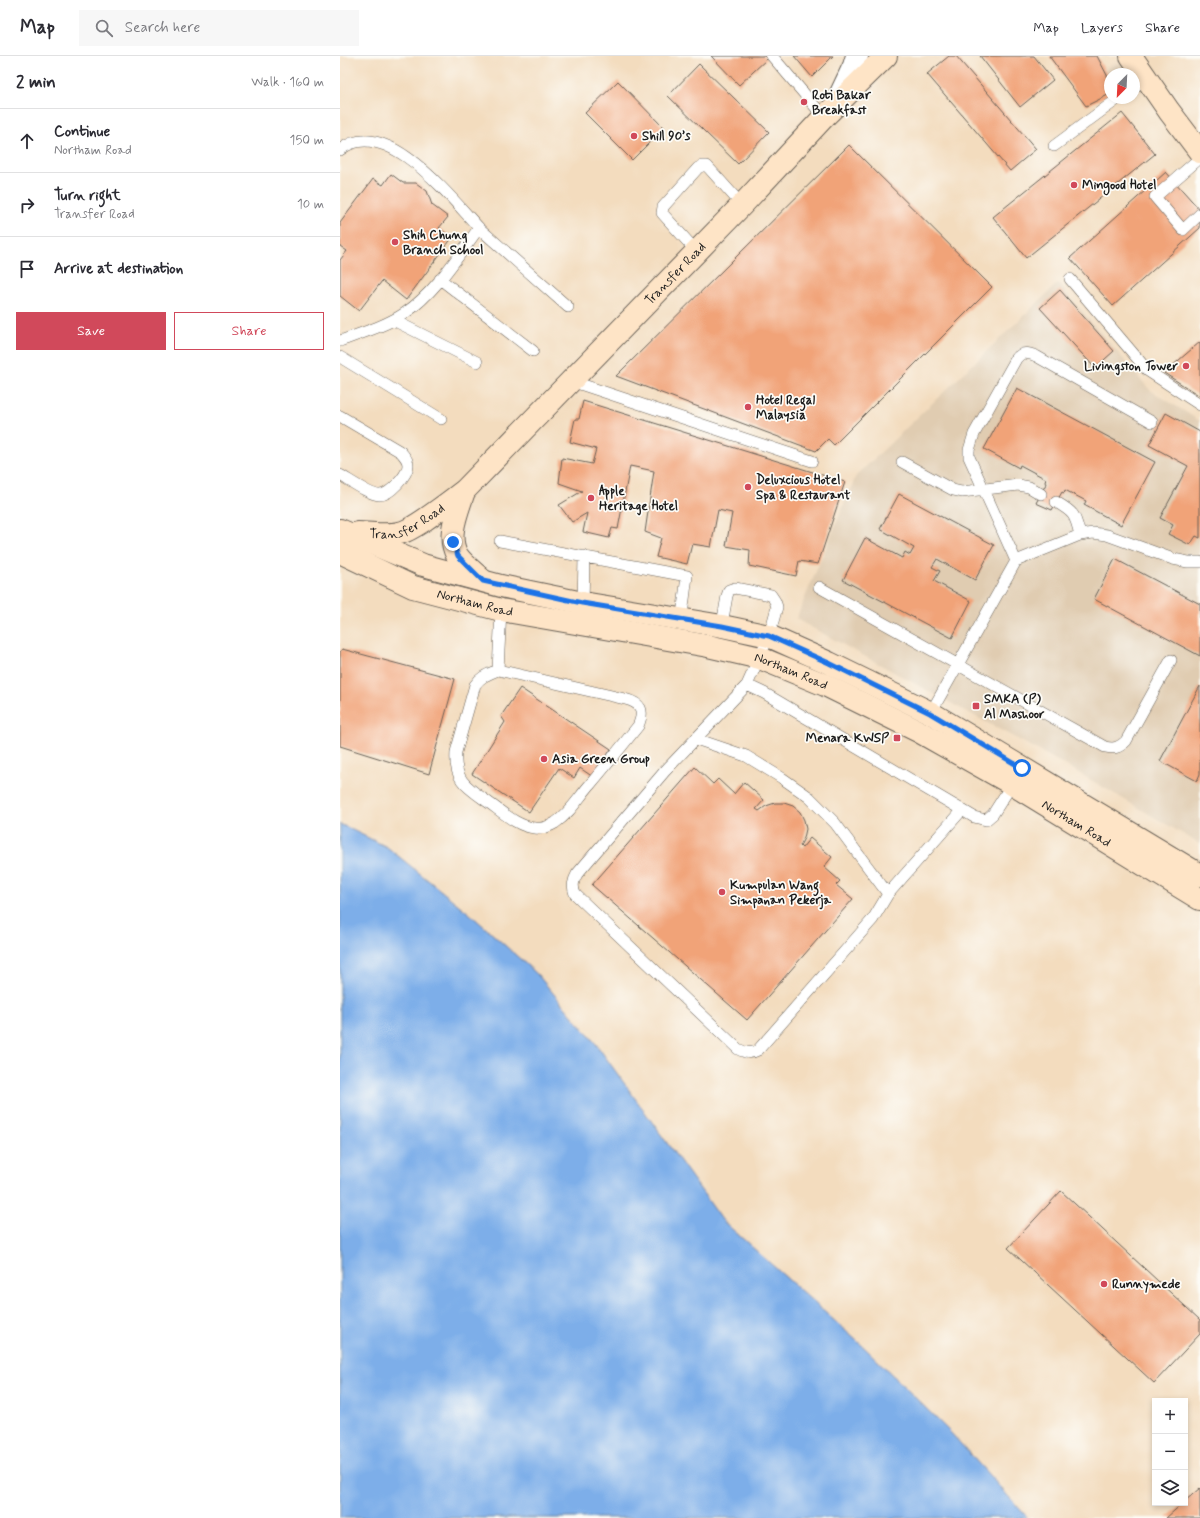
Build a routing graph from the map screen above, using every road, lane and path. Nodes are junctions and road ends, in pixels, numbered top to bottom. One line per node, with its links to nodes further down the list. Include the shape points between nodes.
1 (772, 56): 8 (lane)
2 (858, 56): 8 (street)
3 (886, 56): 8 (main road, Transfer Road)
4 (1132, 56): 5 (main road)
5 (1136, 68)
6 (1140, 83): 11 (main road, via 1168,111)
7 (1112, 104): 9 (lane)
8 (829, 112): 13 (main road, Transfer Road)
9 (1054, 146)
10 (340, 150): 15 (lane, via 359,140 376,142 397,150 426,172)
11 (1200, 152)
12 (1200, 158): 14 (lane, via 1155,197 1183,230)
13 (742, 205): 16 (main road, Transfer Road); 16 (lane, via 707,166 698,168 663,207 662,213)
14 (1200, 214)
15 (479, 228): 17 (lane); 19 (lane)
16 (697, 252): 25 (main road, Transfer Road)
17 (440, 279): 20 (lane, via 415,305); 22 (lane)
18 (1070, 279): 26 (lane, via 1148,371)
19 (568, 308)
20 (393, 320): 21 (lane); 24 (lane)
21 (340, 341)
22 (533, 351)
23 (340, 356): 28 (lane)
24 (477, 362)
25 (571, 381): 30 (lane); 34 (main road, Transfer Road)
26 (1200, 406)
27 (340, 416): 32 (lane, via 400,452 406,458 408,466 392,490 380,496)
28 (441, 419)
29 (1152, 422): 33 (lane, via 1036,356 1019,354 971,442 969,457)
30 (812, 461)
31 (902, 462): 33 (lane, via 952,490 962,492)
32 (340, 475)
33 (984, 489): 35 (lane, via 1018,485 1029,487); 41 (lane)
34 (464, 492): 38 (main road, Transfer Road, via 400,533); 43 (main road, Transfer Road, via 453,526 453,542 458,556)
35 (1041, 494)
36 (1056, 502): 37 (lane, via 1074,514)
37 (1080, 535): 41 (lane); 42 (lane, via 1107,535 1173,559)
38 (341, 538): 43 (main road, Northam Road, via 422,565); 46 (main road, Northam Road, via 413,587)
39 (500, 541): 40 (lane)
40 (584, 556): 45 (lane); 47 (lane, via 687,576)
41 (1016, 561): 55 (lane)
42 (1200, 562)
43 (483, 581): 45 (main road, Northam Road)
44 (819, 587): 55 (lane)
45 (582, 603): 47 (main road, Northam Road); 48 (lane)
46 (501, 610): 48 (main road, Northam Road); 56 (lane)
47 (682, 619): 49 (main road, Northam Road); 51 (lane)
48 (583, 625): 51 (main road, Northam Road)
49 (722, 626): 50 (main road, Northam Road); 50 (lane, via 729,590 735,588 770,595 777,607); 52 (lane)
50 (769, 636): 53 (lane); 58 (main road, Northam Road)
51 (679, 641): 52 (main road, Northam Road)
52 (718, 648): 53 (main road, Northam Road)
53 (760, 658): 57 (lane); 59 (main road, Northam Road, via 825,685)
54 (1171, 660): 55 (lane, via 1126,742 1121,747 1113,749 1105,748)
55 (958, 665): 58 (lane)
56 (498, 670): 56 (lane, via 483,676 475,685 456,752 457,773 470,790 517,822 531,828 547,827 556,823 570,809 638,726 642,710 635,702 625,698)
57 (747, 685): 60 (lane); 62 (lane)
58 (930, 713): 59 (lane); 61 (main road, Northam Road)
59 (920, 732): 61 (main road, Northam Road)
60 (696, 739): 64 (lane, via 746,756 809,797 835,823); 64 (lane, via 665,771 577,874 573,880 573,887 575,894 738,1048 746,1053 758,1050 873,919)
61 (1017, 776): 62 (lane, via 993,814 986,820); 63 (main road, Northam Road); 65 (main road, Northam Road)
62 (961, 811): 64 (lane)
63 (1200, 875)
64 (888, 894)
65 (1200, 899)

